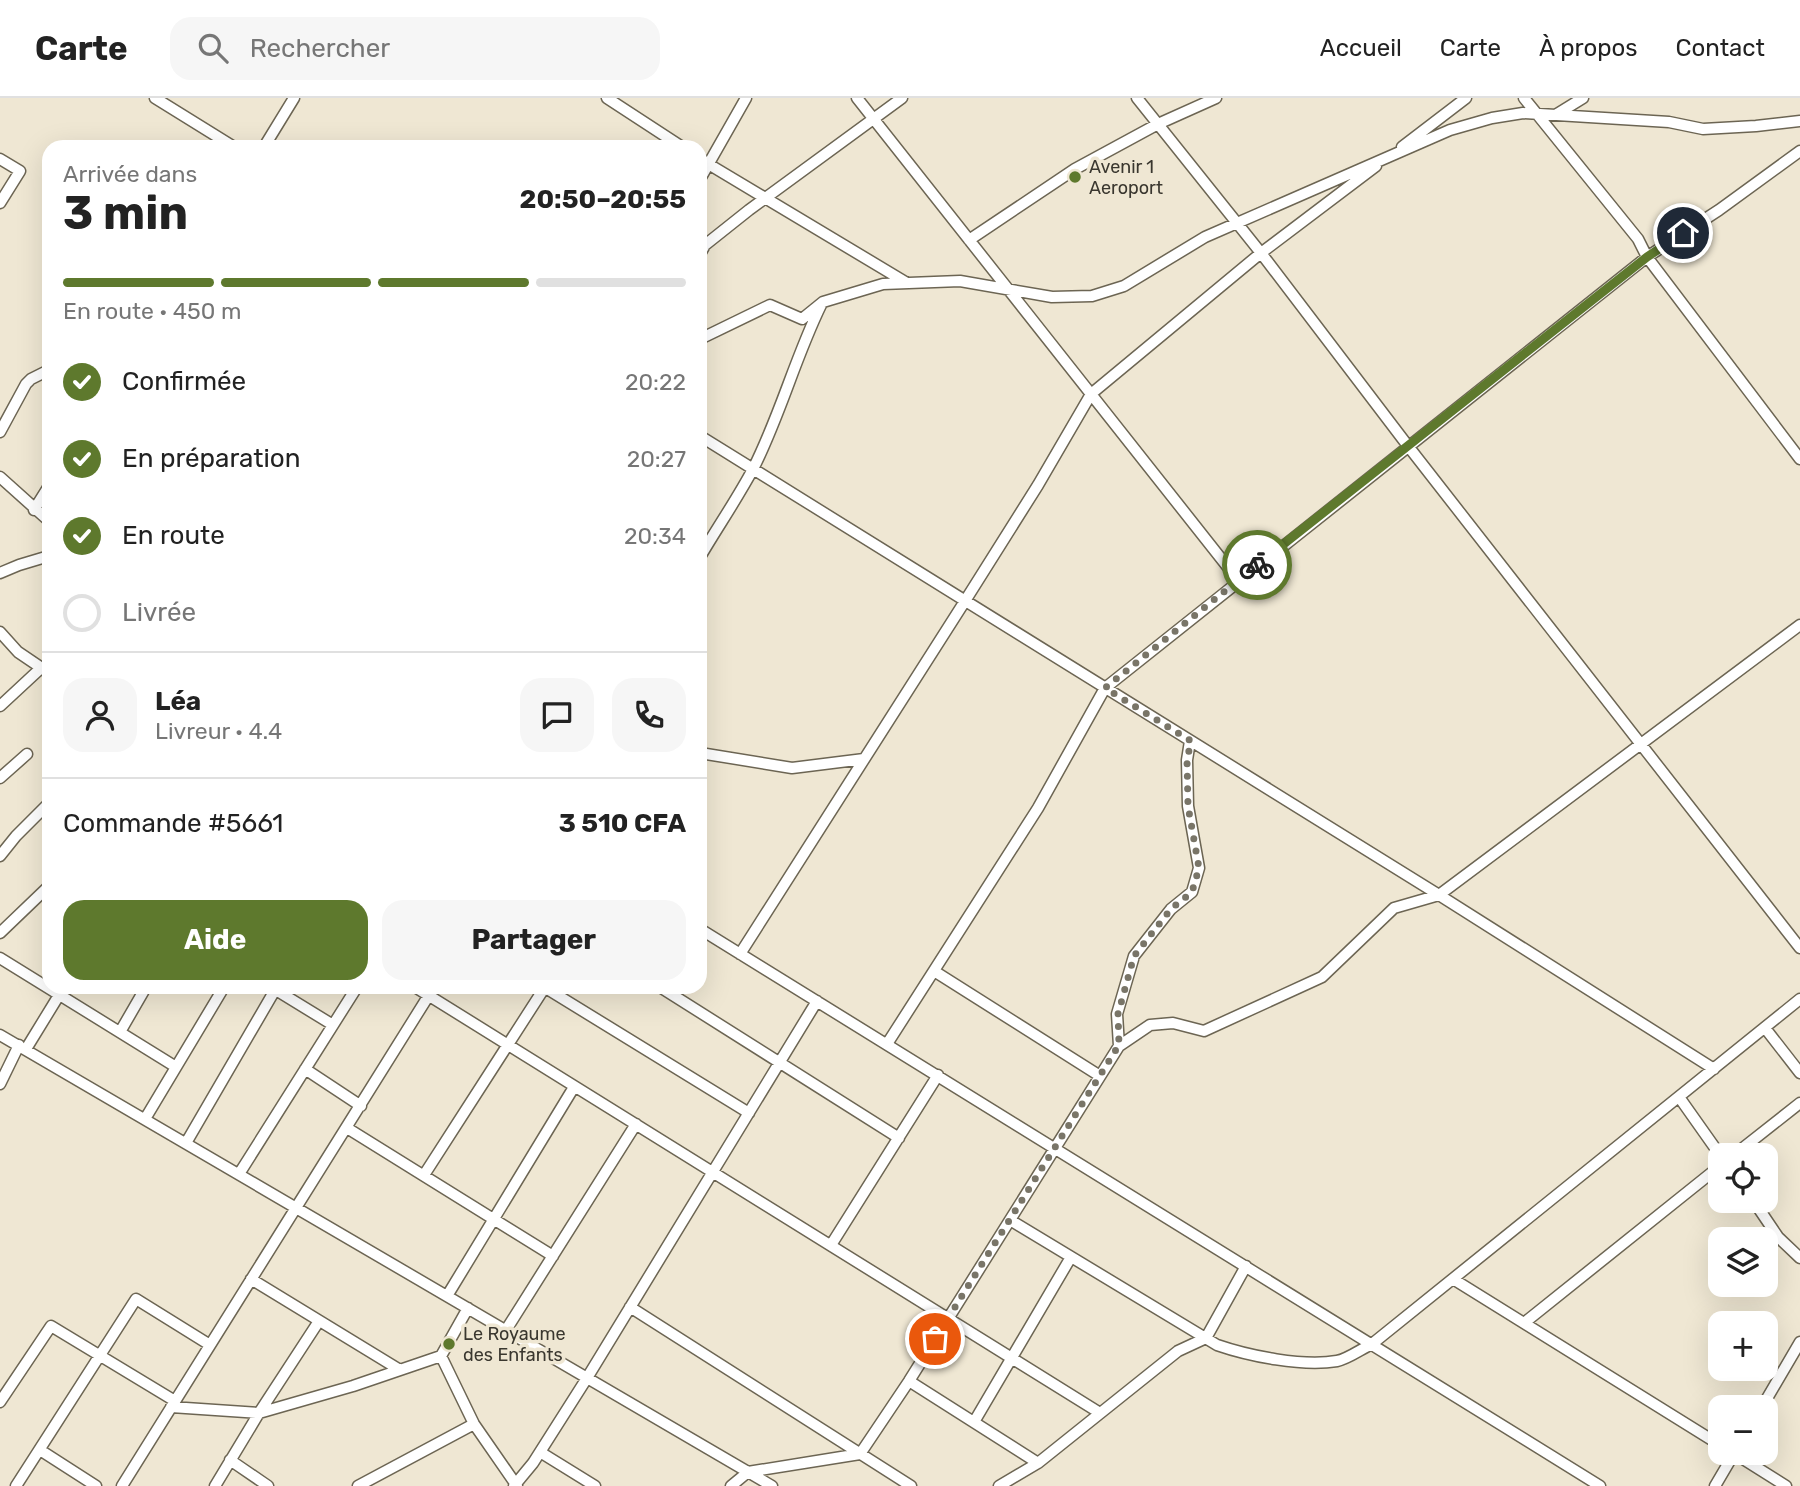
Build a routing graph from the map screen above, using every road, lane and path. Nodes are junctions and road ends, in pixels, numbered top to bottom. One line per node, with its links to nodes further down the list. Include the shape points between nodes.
1 (155, 98): 18 (street)
2 (294, 98): 19 (street)
3 (607, 98): 12 (street)
4 (746, 98): 23 (street)
5 (857, 98): 15 (street)
6 (902, 98): 15 (street)
7 (1137, 98): 17 (street)
8 (1216, 98): 17 (street)
9 (1465, 98): 22 (street)
10 (1524, 98): 13 (street)
11 (1583, 98): 14 (street)
12 (624, 103): 20 (street)
13 (1536, 113): 14 (street); 22 (street, via 1492,118); 32 (street)
14 (1557, 114): 16 (street, via 1703,129)
15 (874, 120): 26 (street); 29 (street)
16 (1800, 121)
17 (1158, 124): 28 (street); 29 (street, via 1075,169)
18 (223, 140)
19 (268, 140)
20 (673, 140)
21 (1800, 151): 32 (street)
22 (1390, 155): 28 (street); 31 (street)
23 (707, 157)
24 (0, 159): 27 (street, via 20,171)
25 (707, 164): 26 (street)
26 (765, 199): 30 (street); 33 (street)
27 (0, 204)
28 (1238, 223): 31 (street); 34 (street, via 1205,237 1124,286 1092,296)
29 (969, 240): 34 (street)
30 (707, 243)
31 (1261, 253): 38 (street); 41 (street)
32 (1647, 257): 41 (street); 42 (street)
33 (908, 283): 34 (street, via 960,281); 35 (street, via 883,284)
34 (1011, 291): 38 (street)
35 (823, 302): 36 (street, via 802,319 770,305); 43 (street)
36 (707, 336)
37 (42, 374): 39 (street, via 26,384)
38 (1091, 394): 51 (street); 52 (street)
39 (0, 432)
40 (707, 442): 43 (street)
41 (1408, 446): 51 (street); 61 (street)
42 (1800, 459)
43 (753, 469): 48 (street); 52 (street)
44 (0, 477): 46 (street)
45 (42, 497): 46 (street)
46 (34, 510): 47 (street)
47 (42, 515)
48 (707, 545)
49 (42, 558): 50 (street)
50 (0, 573)
51 (1238, 580): 58 (street)
52 (965, 601): 58 (street); 64 (street)
53 (1800, 625): 61 (street)
54 (0, 632): 55 (street)
55 (4, 644): 56 (street)
56 (42, 668)
57 (42, 672): 59 (street)
58 (1105, 688): 60 (street); 75 (street, via 1038,808)
59 (0, 706)
60 (1191, 741): 69 (street); 97 (street, via 1188,806 1199,868 1192,892 1171,909 1134,956 1118,1014)
61 (1640, 745): 69 (street); 72 (street)
62 (27, 754): 65 (street)
63 (707, 754): 64 (street, via 792,768)
64 (864, 759): 73 (street)
65 (0, 778)
66 (42, 810): 67 (street)
67 (0, 856)
68 (42, 893): 70 (street)
69 (1439, 895): 97 (street, via 1394,908 1322,977 1204,1031 1173,1023 1150,1025); 102 (street)
70 (0, 933)
71 (707, 933): 73 (street)
72 (1800, 948)
73 (740, 954): 90 (street)
74 (0, 958): 76 (street)
75 (934, 971): 95 (street); 105 (street)
76 (42, 980)
77 (60, 994): 98 (street)
78 (66, 994): 93 (street)
79 (142, 994): 93 (street)
80 (220, 994): 100 (street)
81 (270, 994): 116 (street)
82 (283, 994): 91 (street)
83 (353, 994): 91 (street)
84 (429, 994): 110 (street)
85 (435, 994): 96 (street)
86 (540, 994): 96 (street)
87 (555, 994): 111 (street)
88 (671, 994): 99 (street)
89 (1800, 999): 92 (street)
90 (817, 1002): 95 (street); 99 (street)
91 (333, 1025): 101 (street)
92 (1765, 1028): 102 (street); 103 (street)
93 (120, 1032): 100 (street)
94 (0, 1035): 98 (street)
95 (887, 1044): 104 (street)
96 (507, 1045): 107 (street); 122 (street)
97 (1119, 1045): 105 (street)
98 (22, 1047): 106 (street); 112 (street)
99 (780, 1063): 111 (street); 115 (street)
100 (176, 1067): 112 (street)
101 (305, 1069): 110 (street); 121 (street)
102 (1714, 1069): 108 (street)
103 (1800, 1073)
104 (938, 1076): 115 (street); 119 (street)
105 (1100, 1076): 119 (street)
106 (0, 1084)
107 (574, 1087): 113 (street); 126 (street)
108 (1679, 1097): 117 (street); 134 (street)
109 (1800, 1103): 118 (street)
110 (361, 1106): 114 (street)
111 (749, 1113): 120 (street)
112 (145, 1119): 116 (street)
113 (636, 1124): 120 (street); 129 (street)
114 (347, 1128): 122 (street); 124 (street)
115 (899, 1138): 128 (street)
116 (186, 1143): 121 (street)
117 (1712, 1143)
118 (1749, 1143)
119 (1055, 1148): 127 (street); 132 (street)
120 (713, 1171): 128 (street); 136 (street)
121 (239, 1174): 124 (street)
122 (424, 1175): 126 (street)
123 (1708, 1176): 140 (street)
124 (296, 1207): 133 (street); 135 (street)
125 (1762, 1213): 131 (street)
126 (492, 1218): 129 (street); 135 (street)
127 (1010, 1220): 130 (street); 138 (street)
128 (831, 1245): 138 (street)
129 (553, 1256): 141 (street)
130 (1071, 1257): 142 (street); 148 (street)
131 (1800, 1258)
132 (1246, 1266): 142 (street); 143 (street)
133 (251, 1279): 139 (street); 144 (street)
134 (1453, 1279): 140 (street); 143 (street)
135 (447, 1296): 137 (street)
136 (630, 1307): 150 (street); 162 (street)
137 (468, 1308): 141 (street); 147 (street)
138 (948, 1318): 148 (street); 151 (street)
139 (319, 1321): 149 (street); 155 (street)
140 (1524, 1323): 159 (street)
141 (506, 1330): 150 (street)
142 (1206, 1338): 143 (street, via 1234,1351 1289,1361 1338,1361); 156 (street, via 1178,1352)
143 (1372, 1344): 169 (street)
144 (210, 1345): 146 (street, via 136,1299); 154 (street)
145 (1798, 1350): 152 (street)
146 (100, 1356): 153 (street, via 51,1326); 154 (street); 160 (street)
147 (441, 1356): 149 (street); 158 (street)
148 (1012, 1357): 156 (street); 157 (street)
149 (400, 1370): 155 (street)
150 (587, 1378): 161 (street); 167 (street)
151 (909, 1381): 157 (street); 162 (street)
152 (1770, 1395)
153 (0, 1402)
154 (173, 1404): 155 (street); 168 (street)
155 (259, 1413): 163 (street)
156 (1100, 1413): 164 (street)
157 (974, 1422): 164 (street)
158 (474, 1424): 174 (street); 175 (street)
159 (1708, 1438)
160 (40, 1450): 170 (street); 171 (street)
161 (540, 1452): 175 (street); 176 (street)
162 (860, 1454): 167 (street); 179 (street)
163 (230, 1460): 172 (street); 173 (street)
164 (1038, 1463): 180 (street)
165 (1727, 1465): 181 (street)
166 (1753, 1465): 182 (street)
167 (748, 1472): 177 (street); 178 (street)
168 (125, 1485)
169 (1594, 1485)
170 (16, 1486)
171 (96, 1486)
172 (215, 1486)
173 (268, 1486)
174 (358, 1486)
175 (516, 1486)
176 (595, 1486)
177 (731, 1486)
178 (772, 1486)
179 (911, 1486)
180 (999, 1486)
181 (1716, 1486)
182 (1786, 1486)

